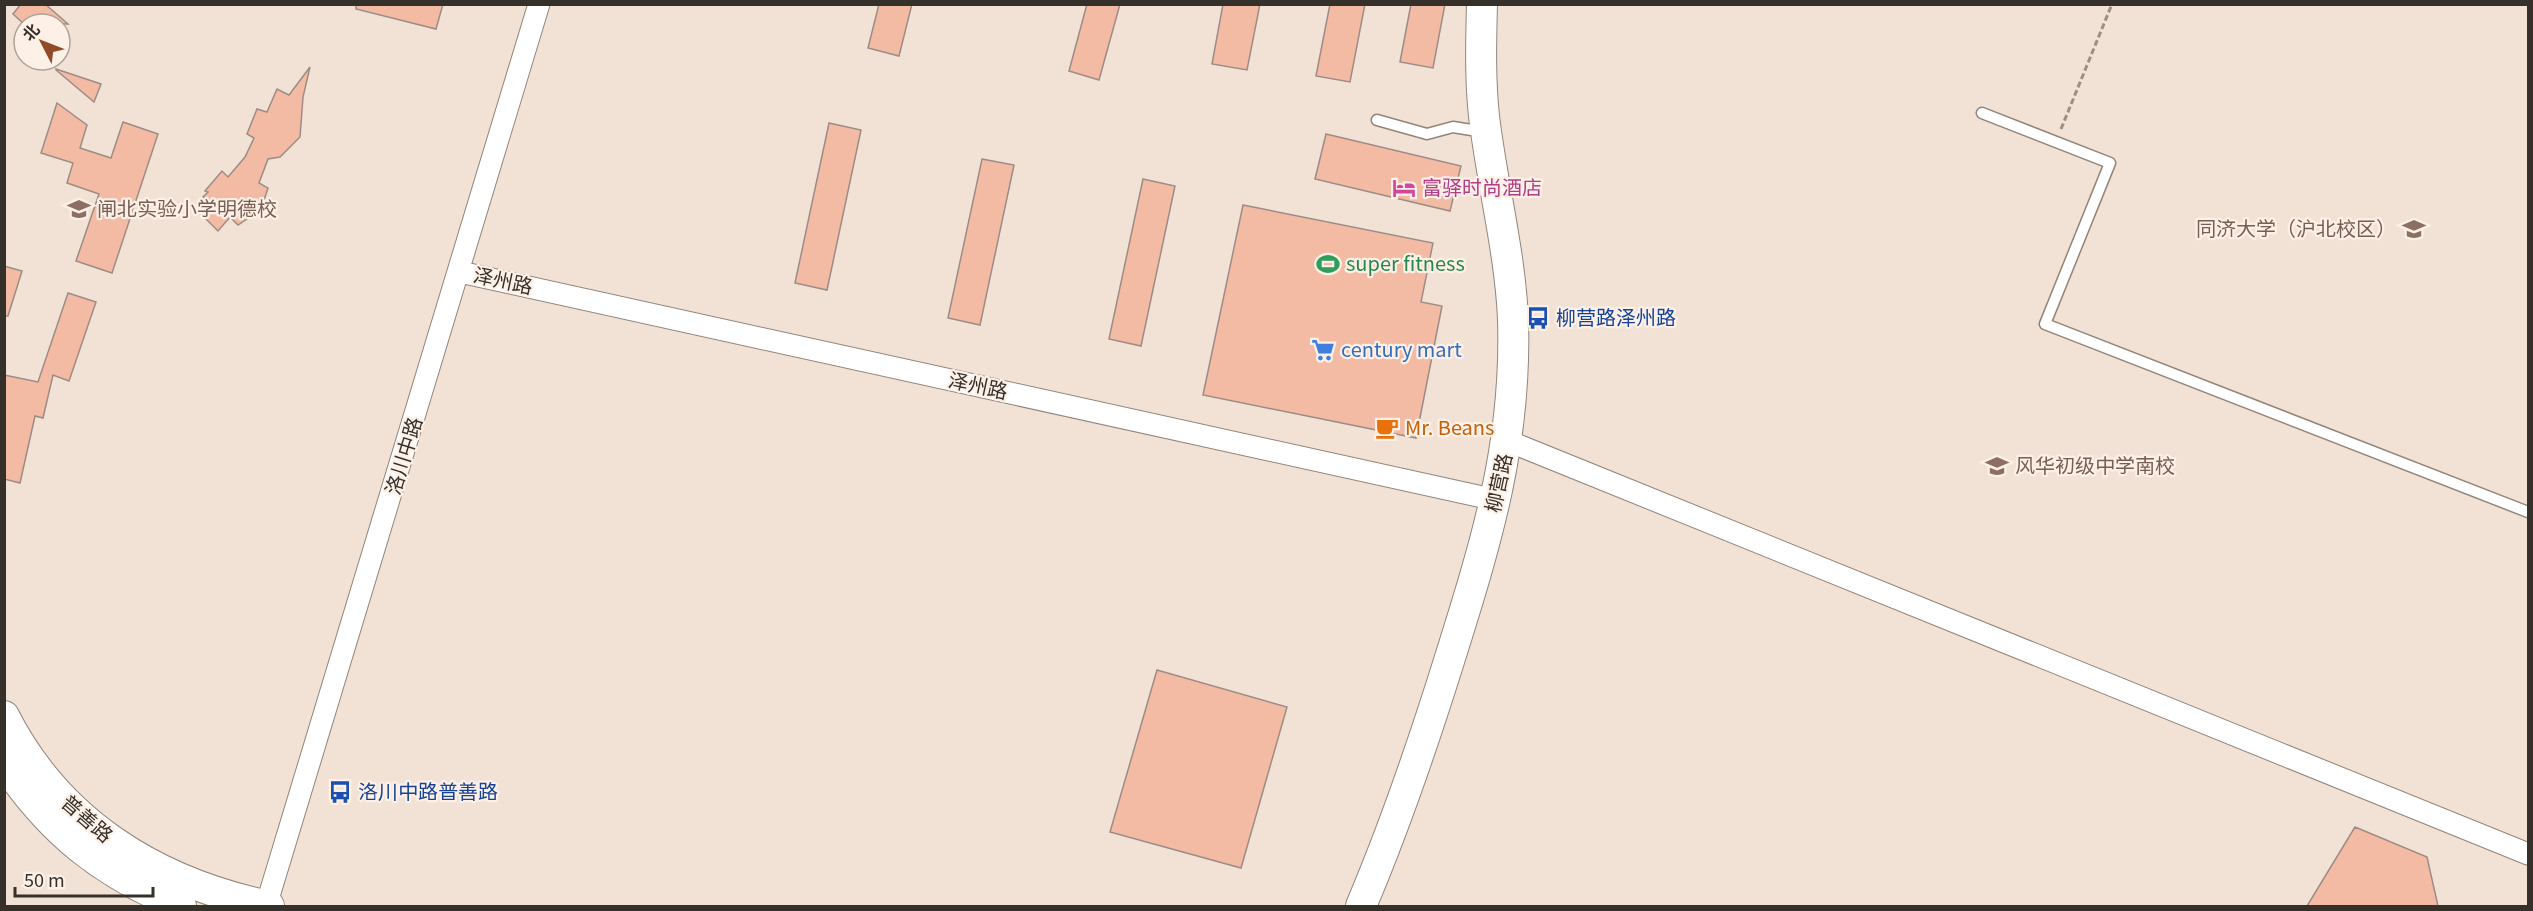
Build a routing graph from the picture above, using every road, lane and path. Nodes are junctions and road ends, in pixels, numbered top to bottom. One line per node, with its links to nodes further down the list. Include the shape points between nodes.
1 (539, 4): 8 (street, 洛川中路)
2 (1482, 4): 6 (main road, 柳营路, via 1480,60)
3 (2112, 4): 7 (path)
4 (1982, 113): 7 (lane)
5 (1377, 120): 6 (lane, via 1427,134 1453,127)
6 (1486, 132): 9 (main road, 柳营路, via 1510,280 1513,360)
7 (2055, 141): 11 (lane, via 2110,163 2045,324)
8 (460, 272): 10 (street, 泽州路); 16 (street, 洛川中路)
9 (1508, 441): 10 (main road, 柳营路); 14 (street)
10 (1496, 500): 17 (main road, 柳营路, via 1410,783)
11 (2529, 512)
12 (4, 716): 16 (main road, 普善路, via 44,779 78,816 116,844 202,887)
13 (4, 762): 15 (main road, 普善路, via 62,834 100,866)
14 (2529, 855)
15 (181, 906)
16 (267, 906)
17 (1361, 906)

